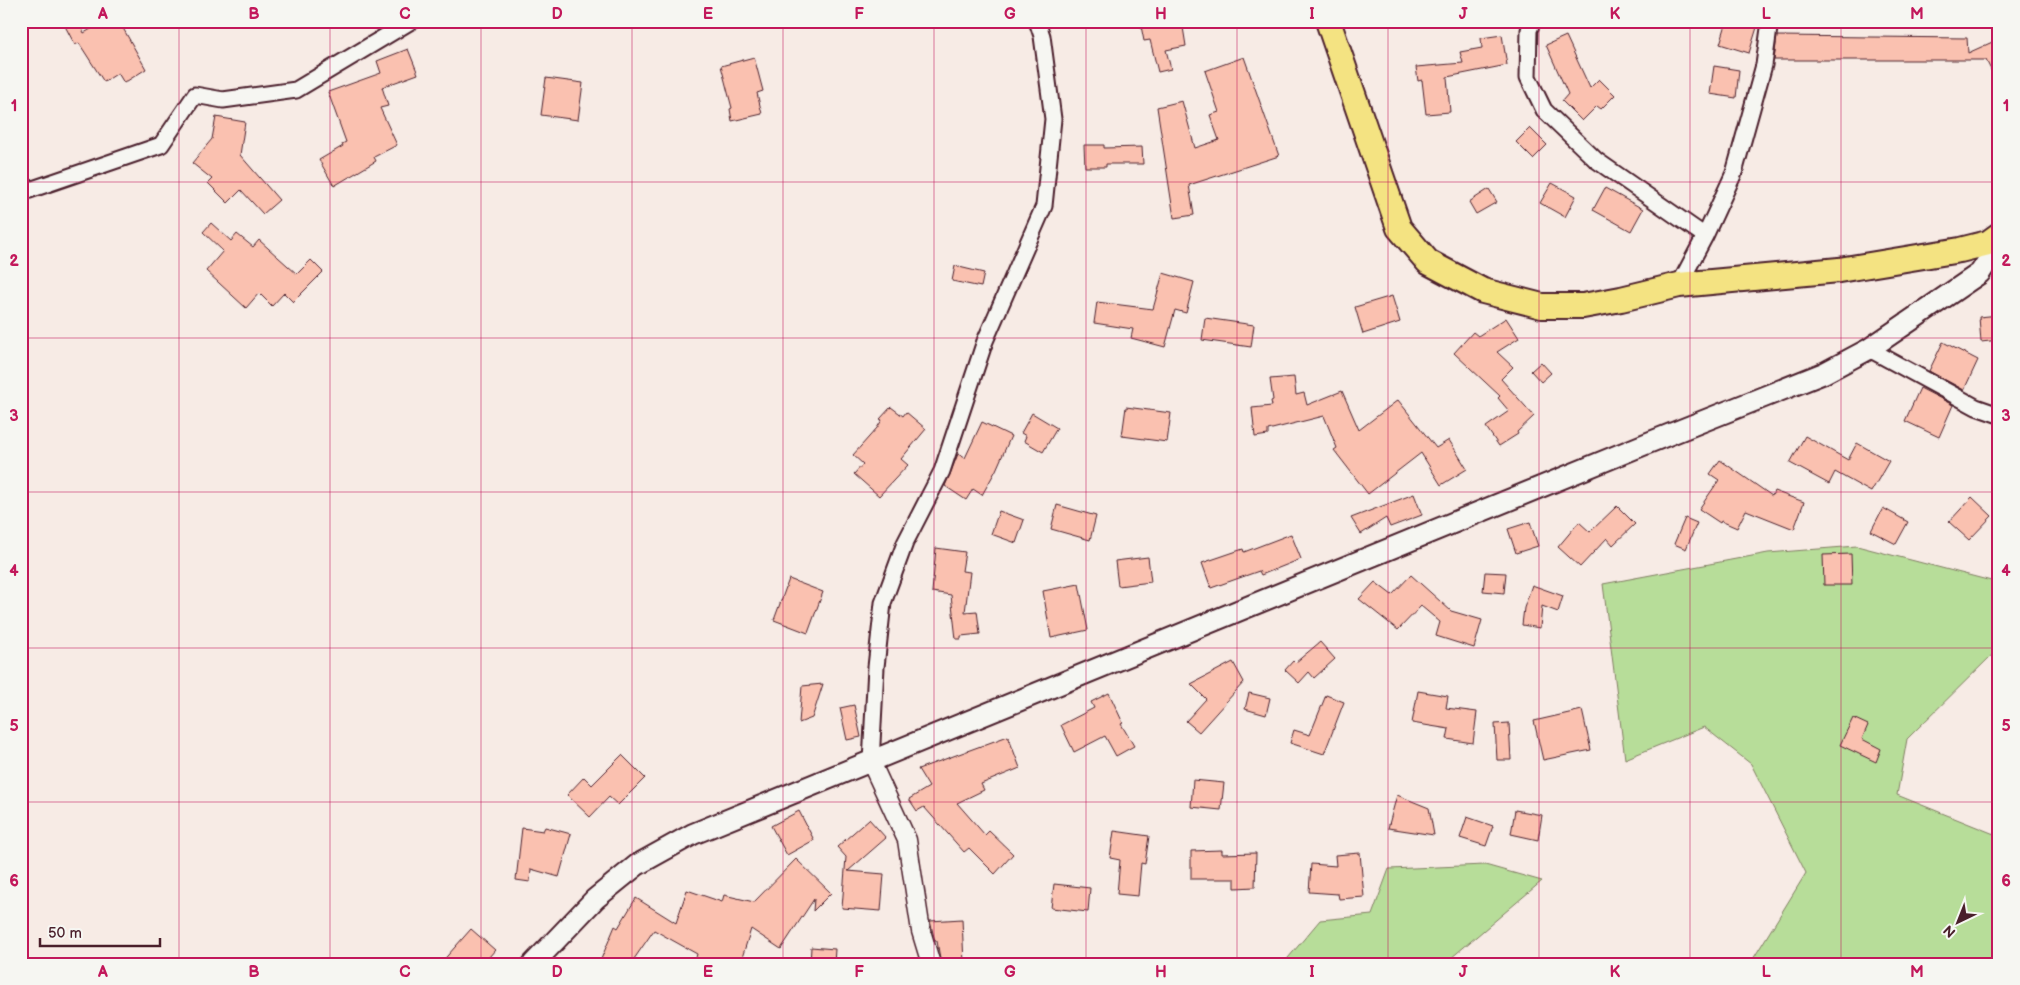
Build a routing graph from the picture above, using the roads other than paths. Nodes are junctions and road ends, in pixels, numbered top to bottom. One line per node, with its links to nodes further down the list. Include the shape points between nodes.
1 (411, 21): 6 (street, via 296,90 223,100 195,94 160,145)
2 (1037, 21): 13 (street, via 1054,119 1044,206 985,341 942,471 905,543 883,603)
3 (1328, 21): 10 (highway, via 1399,228 1428,262 1483,291 1542,306 1583,306)
4 (1533, 21): 8 (street, via 1529,30 1528,78 1544,110 1596,160)
5 (1770, 21): 8 (street, via 1764,65 1734,174)
6 (21, 193)
7 (1999, 235): 10 (highway, via 1988,243 1960,250 1839,270)
8 (1705, 236): 10 (street)
9 (1999, 244): 11 (main road, via 1980,273)
10 (1679, 285)
11 (1868, 349): 12 (street, via 1976,407); 13 (main road, via 1824,373)
12 (1999, 415)
13 (870, 762): 14 (main road, via 693,834 644,861 595,899); 15 (street, via 907,840 921,931)
14 (533, 964)
15 (931, 964)

